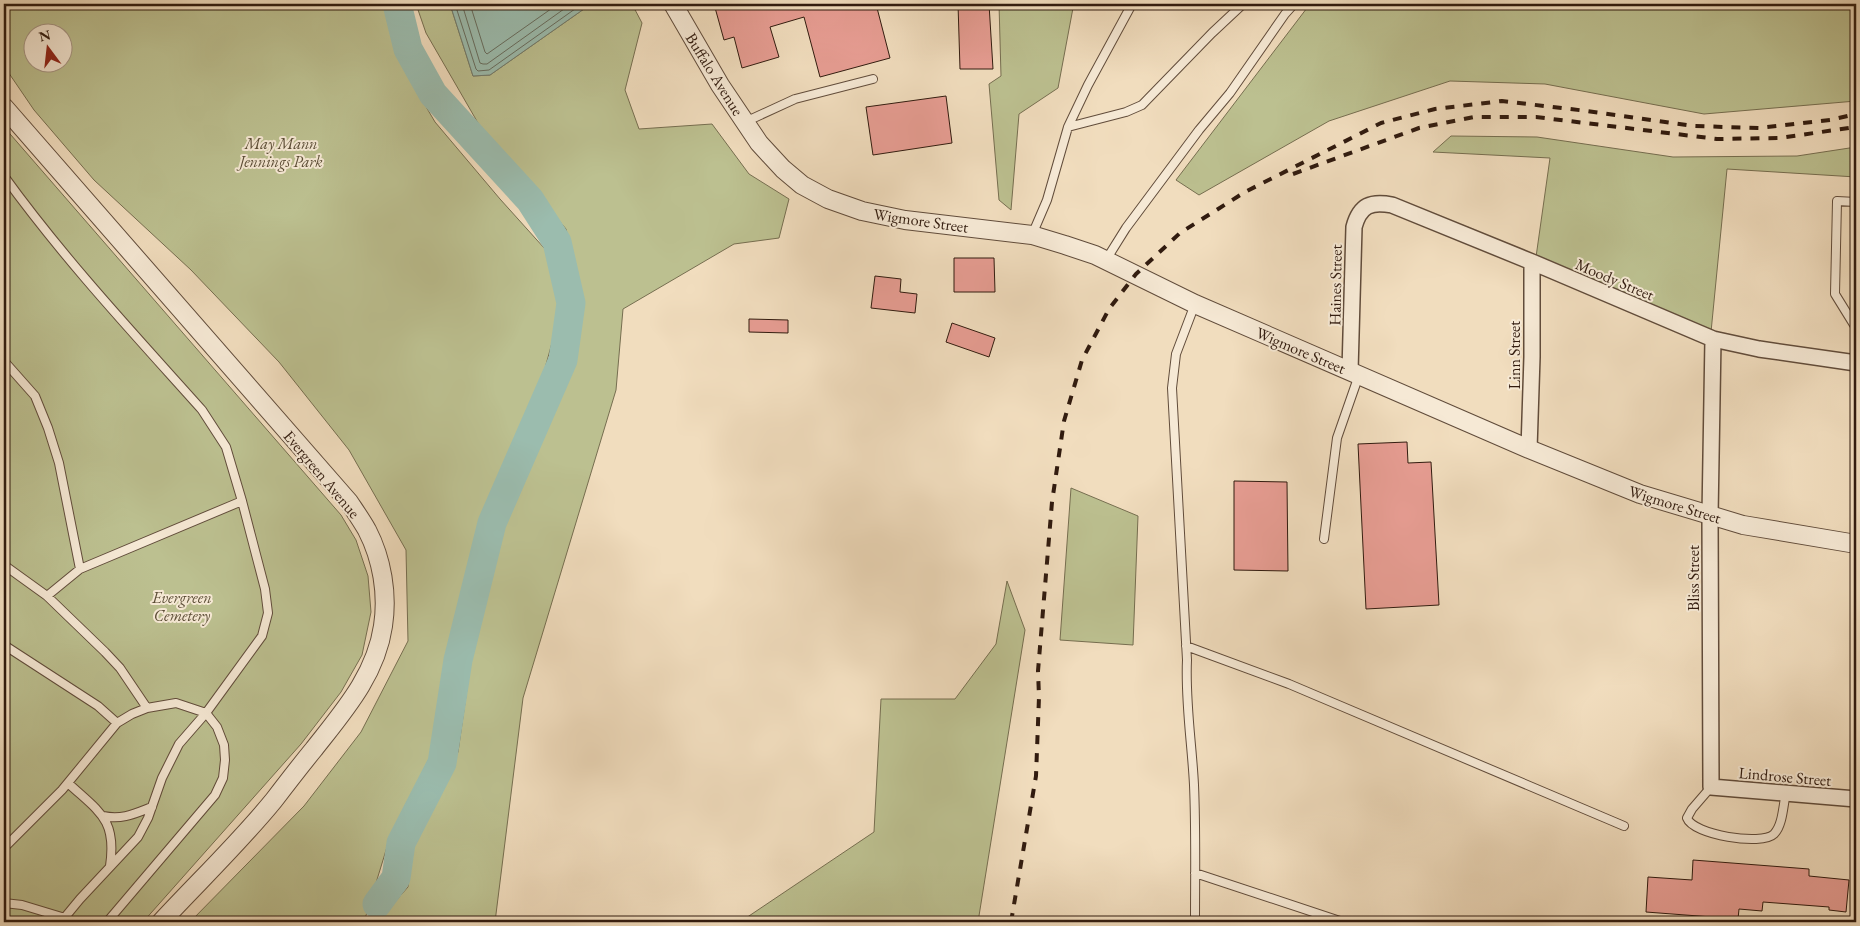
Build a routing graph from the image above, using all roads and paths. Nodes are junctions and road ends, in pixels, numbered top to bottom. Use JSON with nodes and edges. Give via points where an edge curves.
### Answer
{"nodes":[{"id":1,"x":673,"y":4,"type":"edge"},
{"id":2,"x":1132,"y":4,"type":"edge"},
{"id":3,"x":1243,"y":4,"type":"edge"},
{"id":4,"x":1294,"y":4,"type":"edge"},
{"id":5,"x":873,"y":79,"type":"dead end"},
{"id":6,"x":4,"y":107,"type":"edge"},
{"id":7,"x":745,"y":122,"type":"junction"},
{"id":8,"x":1068,"y":128,"type":"junction"},
{"id":9,"x":760,"y":143,"type":"joint"},
{"id":10,"x":4,"y":176,"type":"edge"},
{"id":11,"x":1856,"y":202,"type":"edge"},
{"id":12,"x":1368,"y":206,"type":"joint"},
{"id":13,"x":1032,"y":235,"type":"junction"},
{"id":14,"x":1106,"y":260,"type":"junction"},
{"id":15,"x":1532,"y":262,"type":"junction"},
{"id":16,"x":1195,"y":304,"type":"junction"},
{"id":17,"x":1856,"y":328,"type":"edge"},
{"id":18,"x":1713,"y":339,"type":"junction"},
{"id":19,"x":4,"y":361,"type":"edge"},
{"id":20,"x":1856,"y":363,"type":"edge"},
{"id":21,"x":1355,"y":373,"type":"junction"},
{"id":22,"x":1529,"y":449,"type":"junction"},
{"id":23,"x":242,"y":501,"type":"junction"},
{"id":24,"x":1710,"y":516,"type":"junction"},
{"id":25,"x":1324,"y":539,"type":"dead end"},
{"id":26,"x":1856,"y":544,"type":"edge"},
{"id":27,"x":4,"y":565,"type":"edge"},
{"id":28,"x":80,"y":569,"type":"junction"},
{"id":29,"x":46,"y":596,"type":"junction"},
{"id":30,"x":4,"y":645,"type":"edge"},
{"id":31,"x":1186,"y":646,"type":"junction"},
{"id":32,"x":147,"y":708,"type":"junction"},
{"id":33,"x":206,"y":713,"type":"junction"},
{"id":34,"x":117,"y":723,"type":"junction"},
{"id":35,"x":68,"y":783,"type":"junction"},
{"id":36,"x":1712,"y":788,"type":"junction"},
{"id":37,"x":1786,"y":793,"type":"junction"},
{"id":38,"x":1856,"y":799,"type":"edge"},
{"id":39,"x":152,"y":807,"type":"junction"},
{"id":40,"x":104,"y":816,"type":"junction"},
{"id":41,"x":1624,"y":826,"type":"dead end"},
{"id":42,"x":4,"y":848,"type":"edge"},
{"id":43,"x":110,"y":866,"type":"junction"},
{"id":44,"x":1195,"y":873,"type":"junction"},
{"id":45,"x":4,"y":903,"type":"edge"},
{"id":46,"x":63,"y":920,"type":"edge"},
{"id":47,"x":106,"y":922,"type":"edge"},
{"id":48,"x":161,"y":922,"type":"edge"},
{"id":49,"x":1195,"y":922,"type":"edge"},
{"id":50,"x":1343,"y":922,"type":"edge"}],
"edges":[{"from":1,"to":7,"type":"street","name":"Buffalo Avenue","via":[[720,86]]},
{"from":2,"to":8,"type":"lane"},
{"from":3,"to":8,"type":"lane","via":[[1142,105]]},
{"from":4,"to":14,"type":"lane","via":[[1230,94],[1126,228]]},
{"from":5,"to":7,"type":"lane","via":[[795,99]]},
{"from":6,"to":48,"type":"street","name":"Evergreen Avenue","via":[[349,502],[367,531],[383,581],[383,627],[376,657],[350,704],[273,801]]},
{"from":7,"to":9,"type":"street","name":"Buffalo Avenue"},
{"from":8,"to":13,"type":"lane","via":[[1047,200]]},
{"from":9,"to":13,"type":"street","name":"Wigmore Street","via":[[802,185],[828,199],[862,211],[905,220]]},
{"from":10,"to":23,"type":"lane","via":[[32,216],[216,429],[226,447]]},
{"from":11,"to":17,"type":"lane","via":[[1838,201],[1835,294]]},
{"from":12,"to":15,"type":"street","name":"Moody Street","via":[[1392,205]]},
{"from":12,"to":21,"type":"street","name":"Haines Street","via":[[1356,217],[1354,227]]},
{"from":13,"to":14,"type":"street","name":"Wigmore Street"},
{"from":14,"to":16,"type":"street","name":"Wigmore Street"},
{"from":15,"to":18,"type":"street","name":"Moody Street"},
{"from":15,"to":22,"type":"street","name":"Linn Street"},
{"from":16,"to":21,"type":"street","name":"Wigmore Street"},
{"from":16,"to":31,"type":"lane","via":[[1176,354],[1172,388]]},
{"from":18,"to":20,"type":"street","name":"Moody Street"},
{"from":18,"to":24,"type":"street","name":"Bliss Street"},
{"from":19,"to":28,"type":"lane","via":[[35,396],[48,428],[59,463]]},
{"from":21,"to":22,"type":"street","name":"Wigmore Street"},
{"from":21,"to":25,"type":"lane","via":[[1338,438]]},
{"from":22,"to":24,"type":"street","name":"Wigmore Street","via":[[1640,494]]},
{"from":23,"to":28,"type":"lane"},
{"from":23,"to":33,"type":"lane","via":[[265,589],[268,613],[262,636]]},
{"from":24,"to":26,"type":"street","name":"Wigmore Street","via":[[1743,525]]},
{"from":24,"to":36,"type":"street","name":"Bliss Street"},
{"from":27,"to":29,"type":"lane"},
{"from":28,"to":29,"type":"lane"},
{"from":29,"to":32,"type":"lane","via":[[120,668]]},
{"from":30,"to":34,"type":"lane","via":[[98,706]]},
{"from":31,"to":41,"type":"lane","via":[[1289,684]]},
{"from":31,"to":44,"type":"lane"},
{"from":32,"to":33,"type":"lane","via":[[176,703]]},
{"from":32,"to":34,"type":"lane"},
{"from":33,"to":39,"type":"lane","via":[[179,744]]},
{"from":33,"to":47,"type":"lane","via":[[224,744],[223,778],[215,795]]},
{"from":34,"to":35,"type":"lane"},
{"from":35,"to":40,"type":"lane"},
{"from":35,"to":42,"type":"lane"},
{"from":36,"to":37,"type":"street","name":"Lindrose Street"},
{"from":36,"to":37,"type":"lane","via":[[1692,808],[1688,818],[1691,824],[1709,833],[1726,837],[1769,837],[1777,828]]},
{"from":37,"to":38,"type":"street","name":"Lindrose Street"},
{"from":39,"to":40,"type":"lane","via":[[117,818]]},
{"from":39,"to":43,"type":"lane","via":[[138,837]]},
{"from":40,"to":43,"type":"lane","via":[[113,848]]},
{"from":43,"to":46,"type":"lane"},
{"from":44,"to":49,"type":"lane"},
{"from":44,"to":50,"type":"lane"},
{"from":45,"to":46,"type":"lane","via":[[22,905]]}]}
